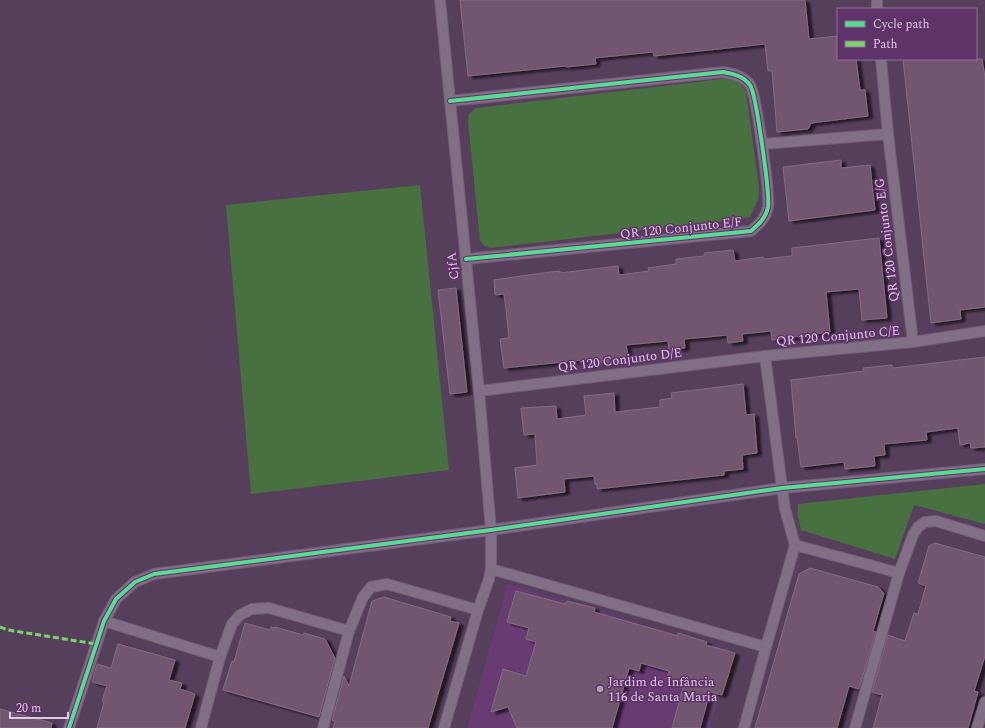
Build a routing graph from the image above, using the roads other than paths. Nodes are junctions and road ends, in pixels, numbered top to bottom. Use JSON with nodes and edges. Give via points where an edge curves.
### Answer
{"nodes":[{"id":1,"x":440,"y":0,"type":"edge"},
{"id":2,"x":882,"y":60,"type":"edge"},
{"id":3,"x":450,"y":101,"type":"junction"},
{"id":4,"x":888,"y":134,"type":"junction"},
{"id":5,"x":762,"y":144,"type":"junction"},
{"id":6,"x":466,"y":259,"type":"junction"},
{"id":7,"x":985,"y":331,"type":"edge"},
{"id":8,"x":913,"y":342,"type":"junction"},
{"id":9,"x":765,"y":356,"type":"junction"},
{"id":10,"x":479,"y":390,"type":"junction"},
{"id":11,"x":985,"y":469,"type":"edge"},
{"id":12,"x":782,"y":488,"type":"junction"},
{"id":13,"x":491,"y":530,"type":"junction"},
{"id":14,"x":985,"y":536,"type":"edge"},
{"id":15,"x":795,"y":545,"type":"junction"},
{"id":16,"x":491,"y":569,"type":"junction"},
{"id":17,"x":900,"y":573,"type":"junction"},
{"id":18,"x":478,"y":610,"type":"junction"},
{"id":19,"x":104,"y":621,"type":"junction"},
{"id":20,"x":349,"y":631,"type":"junction"},
{"id":21,"x":766,"y":647,"type":"junction"},
{"id":22,"x":220,"y":657,"type":"junction"},
{"id":23,"x":985,"y":702,"type":"edge"},
{"id":24,"x":68,"y":728,"type":"edge"},
{"id":25,"x":201,"y":728,"type":"edge"},
{"id":26,"x":323,"y":728,"type":"edge"},
{"id":27,"x":444,"y":728,"type":"edge"},
{"id":28,"x":744,"y":728,"type":"edge"},
{"id":29,"x":855,"y":728,"type":"edge"},
{"id":30,"x":977,"y":728,"type":"edge"}],
"edges":[{"from":1,"to":3,"type":"street","name":"CjfA"},
{"from":2,"to":4,"type":"street","name":"QR 120 Conjunto E/G"},
{"from":3,"to":5,"type":"street","name":"QR 120 Conjunto E/F","via":[[723,72],[738,75],[751,86]]},
{"from":3,"to":6,"type":"street","name":"CjfA"},
{"from":4,"to":5,"type":"street"},
{"from":4,"to":8,"type":"street","name":"QR 120 Conjunto E/G"},
{"from":5,"to":6,"type":"street","name":"QR 120 Conjunto E/F","via":[[768,207],[763,222],[751,231]]},
{"from":6,"to":10,"type":"street","name":"CjfA"},
{"from":7,"to":8,"type":"street","name":"QR 120 Conjunto C/E"},
{"from":8,"to":9,"type":"street","name":"QR 120 Conjunto C/E"},
{"from":9,"to":10,"type":"street","name":"QR 120 Conjunto D/E"},
{"from":9,"to":12,"type":"street"},
{"from":10,"to":13,"type":"street","name":"CjfA"},
{"from":11,"to":12,"type":"street"},
{"from":12,"to":13,"type":"street"},
{"from":12,"to":15,"type":"street"},
{"from":13,"to":16,"type":"street","name":"CjfA"},
{"from":13,"to":19,"type":"street","via":[[154,574],[136,582],[116,599]]},
{"from":14,"to":17,"type":"street","via":[[936,521],[925,522],[913,535]]},
{"from":15,"to":17,"type":"street"},
{"from":15,"to":21,"type":"street"},
{"from":16,"to":18,"type":"street","name":"CjfA"},
{"from":16,"to":21,"type":"street"},
{"from":17,"to":29,"type":"street"},
{"from":18,"to":20,"type":"street","via":[[387,584],[372,587],[363,597]]},
{"from":18,"to":27,"type":"street","name":"CjfA"},
{"from":19,"to":22,"type":"street"},
{"from":19,"to":24,"type":"street"},
{"from":20,"to":22,"type":"street","via":[[269,608],[252,609],[240,615],[232,624]]},
{"from":20,"to":26,"type":"street"},
{"from":21,"to":28,"type":"street"},
{"from":22,"to":25,"type":"street"},
{"from":23,"to":30,"type":"street"}]}
